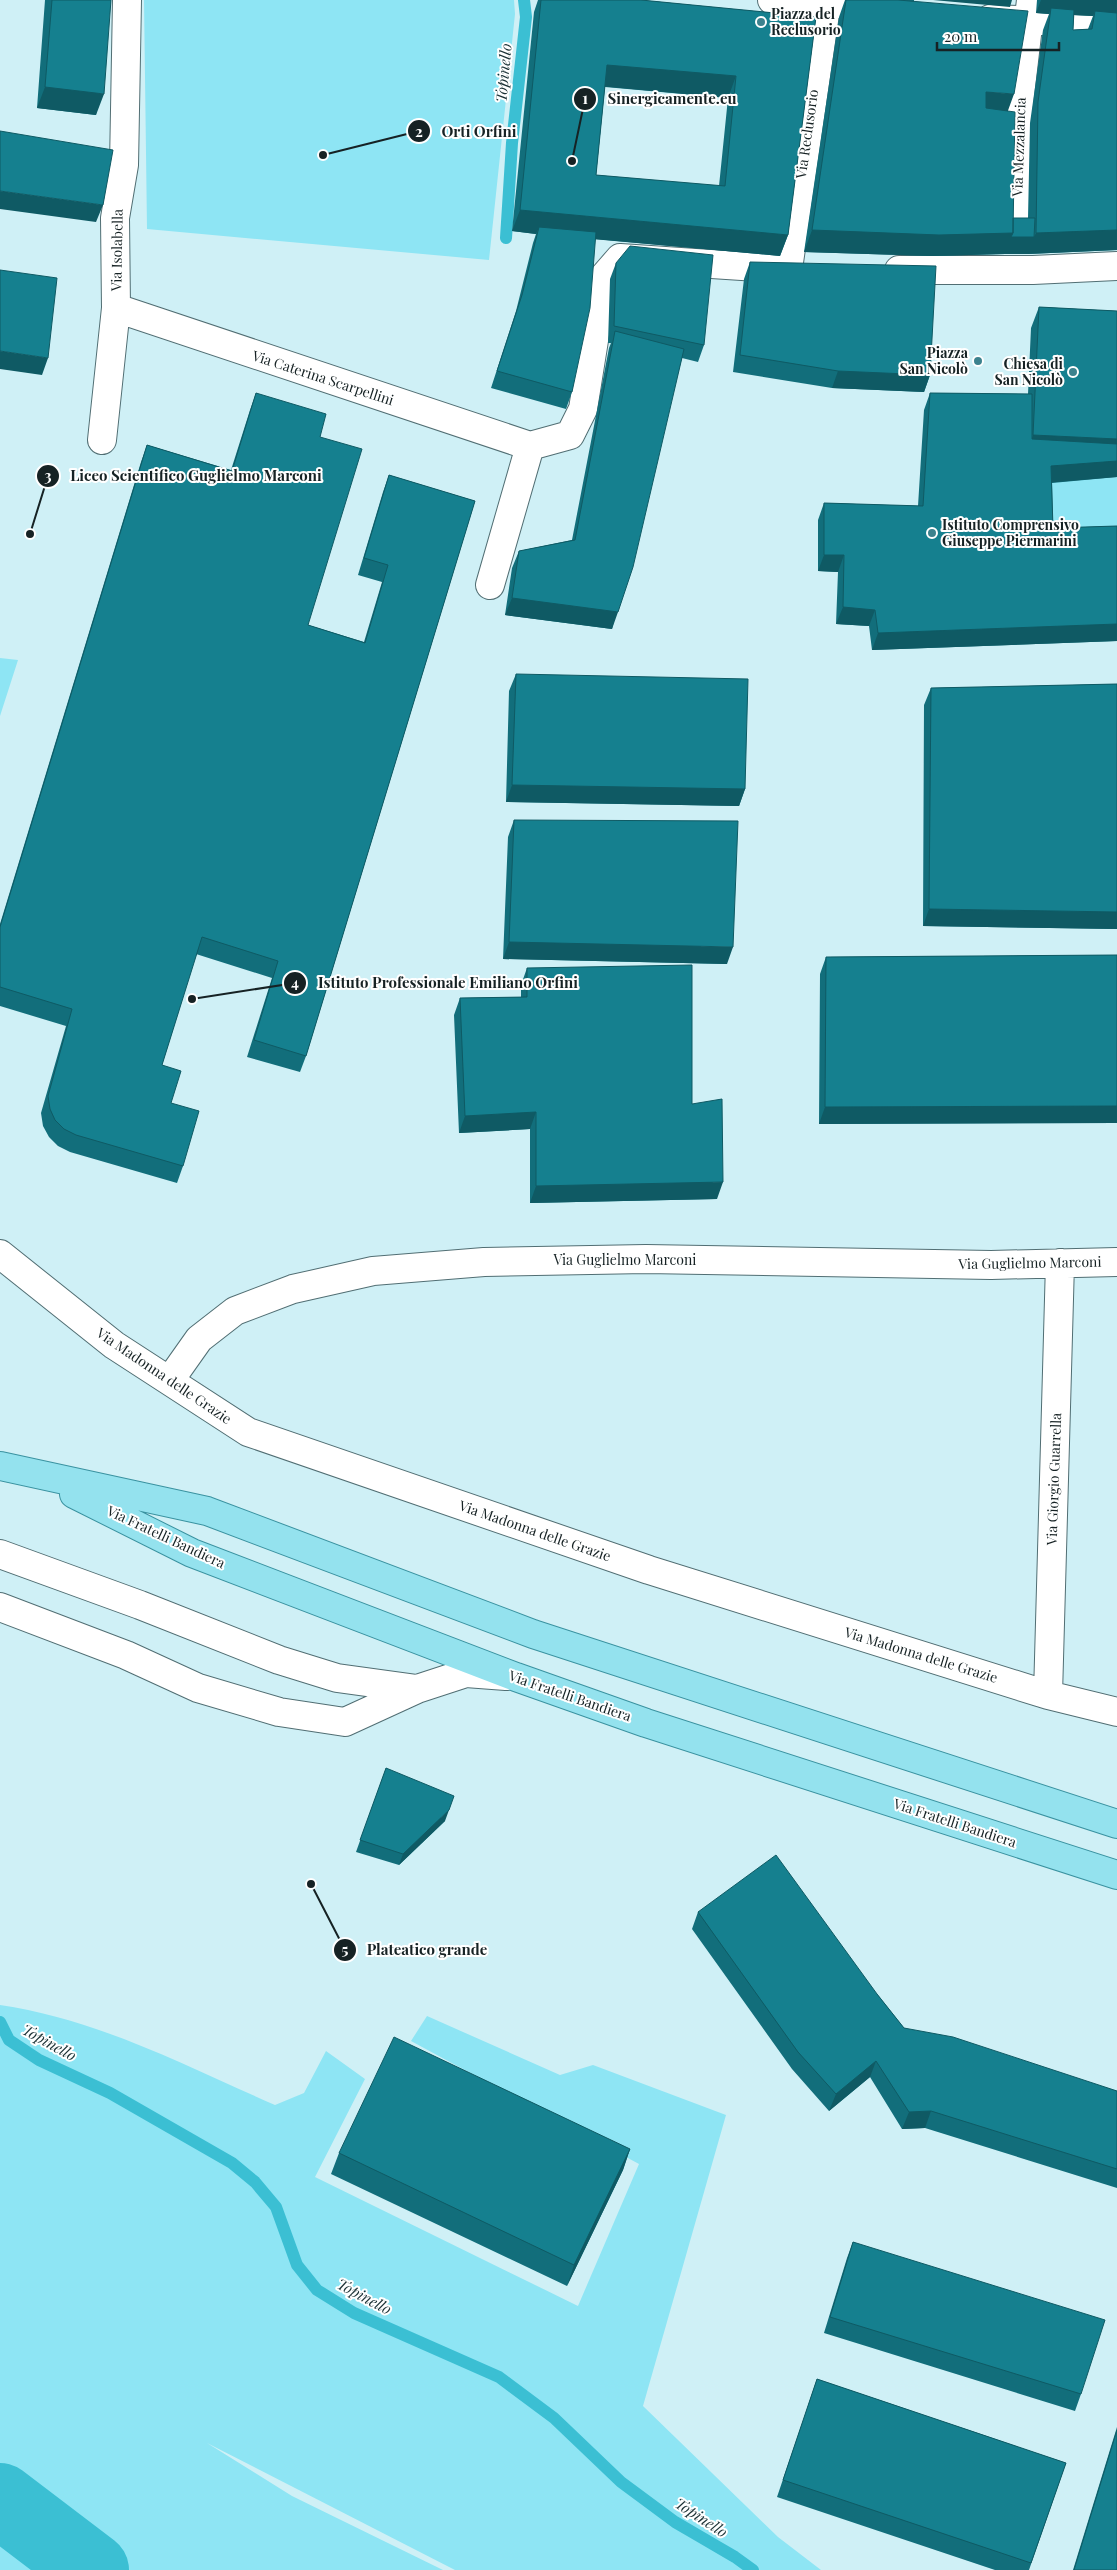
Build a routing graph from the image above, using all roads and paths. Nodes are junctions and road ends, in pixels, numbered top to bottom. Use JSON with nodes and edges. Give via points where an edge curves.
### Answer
{"nodes":[{"id":1,"x":127,"y":0,"type":"edge"},
{"id":2,"x":772,"y":0,"type":"edge"},
{"id":3,"x":826,"y":1,"type":"edge"},
{"id":4,"x":901,"y":11,"type":"edge"},
{"id":5,"x":1030,"y":11,"type":"edge"},
{"id":6,"x":969,"y":17,"type":"edge"},
{"id":7,"x":1117,"y":24,"type":"edge"},
{"id":8,"x":1017,"y":253,"type":"junction"},
{"id":9,"x":1117,"y":266,"type":"edge"},
{"id":10,"x":788,"y":269,"type":"junction"},
{"id":11,"x":817,"y":269,"type":"edge"},
{"id":12,"x":875,"y":270,"type":"edge"},
{"id":13,"x":116,"y":308,"type":"junction"},
{"id":14,"x":102,"y":440,"type":"dead end"},
{"id":15,"x":530,"y":446,"type":"junction"},
{"id":16,"x":490,"y":585,"type":"dead end"},
{"id":17,"x":0,"y":1254,"type":"edge"},
{"id":18,"x":1117,"y":1262,"type":"edge"},
{"id":19,"x":1060,"y":1263,"type":"junction"},
{"id":20,"x":170,"y":1380,"type":"junction"},
{"id":21,"x":0,"y":1466,"type":"edge"},
{"id":22,"x":39,"y":1476,"type":"junction"},
{"id":23,"x":0,"y":1554,"type":"edge"},
{"id":24,"x":0,"y":1608,"type":"edge"},
{"id":25,"x":516,"y":1677,"type":"junction"},
{"id":26,"x":417,"y":1689,"type":"junction"},
{"id":27,"x":1048,"y":1695,"type":"junction"},
{"id":28,"x":1117,"y":1712,"type":"edge"},
{"id":29,"x":1117,"y":1824,"type":"edge"},
{"id":30,"x":1117,"y":1875,"type":"edge"}],
"edges":[{"from":1,"to":13,"type":"street","name":"Via Isolabella","via":[[124,165],[115,218]]},
{"from":2,"to":3,"type":"street"},
{"from":3,"to":4,"type":"street"},
{"from":3,"to":10,"type":"street","name":"Via Reclusorio"},
{"from":5,"to":6,"type":"street"},
{"from":5,"to":7,"type":"street"},
{"from":5,"to":8,"type":"street","name":"Via Mezzalancia","via":[[1017,122]]},
{"from":8,"to":9,"type":"street"},
{"from":8,"to":12,"type":"street"},
{"from":10,"to":11,"type":"street"},
{"from":10,"to":15,"type":"street","via":[[620,258],[600,281],[583,409],[570,435]]},
{"from":13,"to":14,"type":"street","name":"Via Isolabella"},
{"from":13,"to":15,"type":"street","name":"Via Caterina Scarpellini"},
{"from":15,"to":16,"type":"street"},
{"from":17,"to":20,"type":"street","name":"Via Madonna delle Grazie","via":[[114,1345]]},
{"from":18,"to":19,"type":"street","name":"Via Guglielmo Marconi"},
{"from":19,"to":20,"type":"street","name":"Via Guglielmo Marconi","via":[[991,1265],[646,1259],[484,1262],[373,1271],[293,1289],[235,1311],[199,1339]]},
{"from":19,"to":27,"type":"street","name":"Via Giorgio Guarrella"},
{"from":20,"to":27,"type":"street","name":"Via Madonna delle Grazie","via":[[248,1432],[649,1570]]},
{"from":21,"to":22,"type":"main road","name":"Via Fratelli Bandiera"},
{"from":22,"to":25,"type":"main road","name":"Via Fratelli Bandiera","via":[[192,1553]]},
{"from":22,"to":29,"type":"main road","name":"Via Fratelli Bandiera","via":[[207,1511],[534,1634]]},
{"from":23,"to":26,"type":"street","via":[[279,1660],[337,1678]]},
{"from":24,"to":26,"type":"street","via":[[126,1655],[198,1688],[279,1712],[345,1722]]},
{"from":25,"to":26,"type":"street","via":[[466,1673]]},
{"from":25,"to":30,"type":"main road","name":"Via Fratelli Bandiera","via":[[656,1726]]},
{"from":27,"to":28,"type":"street","name":"Via Madonna delle Grazie"}]}
